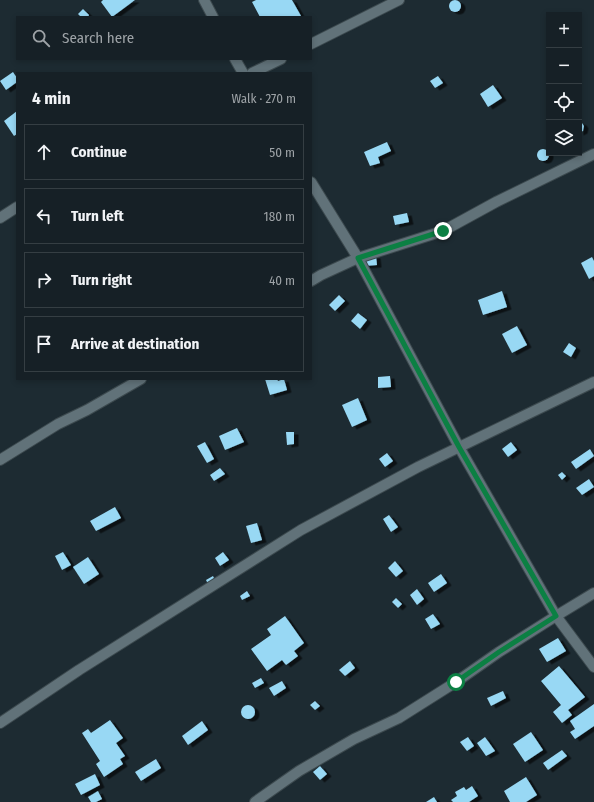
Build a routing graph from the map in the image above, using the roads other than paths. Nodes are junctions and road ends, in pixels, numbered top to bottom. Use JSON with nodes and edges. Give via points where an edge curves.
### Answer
{"nodes":[{"id":1,"x":204,"y":0,"type":"edge"},
{"id":2,"x":399,"y":0,"type":"edge"},
{"id":3,"x":212,"y":16,"type":"edge"},
{"id":4,"x":312,"y":44,"type":"edge"},
{"id":5,"x":236,"y":60,"type":"edge"},
{"id":6,"x":279,"y":60,"type":"edge"},
{"id":7,"x":242,"y":72,"type":"edge"},
{"id":8,"x":254,"y":72,"type":"edge"},
{"id":9,"x":594,"y":154,"type":"edge"},
{"id":10,"x":312,"y":184,"type":"edge"},
{"id":11,"x":16,"y":208,"type":"edge"},
{"id":12,"x":0,"y":218,"type":"edge"},
{"id":13,"x":358,"y":258,"type":"junction"},
{"id":14,"x":312,"y":280,"type":"edge"},
{"id":15,"x":139,"y":380,"type":"edge"},
{"id":16,"x":594,"y":382,"type":"edge"},
{"id":17,"x":459,"y":447,"type":"junction"},
{"id":18,"x":0,"y":460,"type":"edge"},
{"id":19,"x":594,"y":593,"type":"edge"},
{"id":20,"x":556,"y":616,"type":"junction"},
{"id":21,"x":594,"y":667,"type":"edge"},
{"id":22,"x":0,"y":723,"type":"edge"},
{"id":23,"x":255,"y":802,"type":"edge"}],
"edges":[{"from":1,"to":3,"type":"street"},
{"from":2,"to":4,"type":"street"},
{"from":5,"to":7,"type":"street"},
{"from":6,"to":8,"type":"street"},
{"from":9,"to":13,"type":"street","via":[[443,231]]},
{"from":10,"to":13,"type":"street"},
{"from":11,"to":12,"type":"street"},
{"from":13,"to":14,"type":"street"},
{"from":13,"to":17,"type":"street"},
{"from":15,"to":18,"type":"street","via":[[58,424]]},
{"from":16,"to":17,"type":"street"},
{"from":17,"to":20,"type":"street"},
{"from":17,"to":22,"type":"street","via":[[302,530],[79,670]]},
{"from":19,"to":20,"type":"street"},
{"from":20,"to":21,"type":"street"},
{"from":20,"to":23,"type":"street","via":[[399,718],[354,739],[306,767]]}]}
